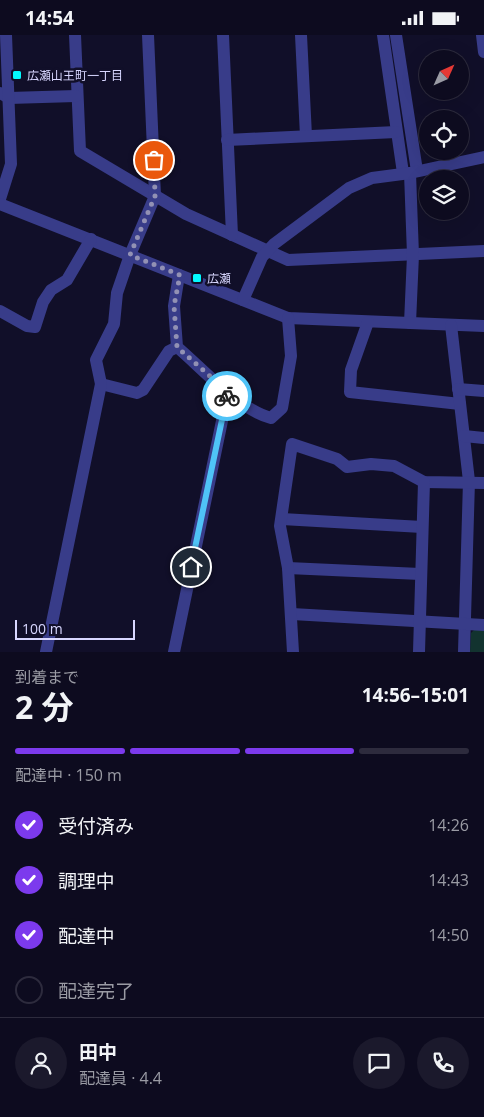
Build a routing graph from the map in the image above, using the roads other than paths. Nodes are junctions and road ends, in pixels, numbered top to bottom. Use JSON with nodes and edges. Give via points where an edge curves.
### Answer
{"nodes":[{"id":1,"x":6,"y":35,"type":"edge"},
{"id":2,"x":75,"y":35,"type":"edge"},
{"id":3,"x":148,"y":35,"type":"edge"},
{"id":4,"x":223,"y":35,"type":"edge"},
{"id":5,"x":302,"y":35,"type":"edge"},
{"id":6,"x":383,"y":35,"type":"edge"},
{"id":7,"x":396,"y":35,"type":"edge"},
{"id":8,"x":482,"y":35,"type":"edge"},
{"id":9,"x":484,"y":52,"type":"edge"},
{"id":10,"x":4,"y":96,"type":"edge"},
{"id":11,"x":76,"y":96,"type":"junction"},
{"id":12,"x":396,"y":132,"type":"junction"},
{"id":13,"x":306,"y":136,"type":"junction"},
{"id":14,"x":228,"y":140,"type":"junction"},
{"id":15,"x":484,"y":157,"type":"edge"},
{"id":16,"x":410,"y":172,"type":"junction"},
{"id":17,"x":155,"y":196,"type":"junction"},
{"id":18,"x":0,"y":199,"type":"edge"},
{"id":19,"x":0,"y":204,"type":"edge"},
{"id":20,"x":232,"y":235,"type":"junction"},
{"id":21,"x":91,"y":239,"type":"junction"},
{"id":22,"x":267,"y":251,"type":"junction"},
{"id":23,"x":484,"y":251,"type":"edge"},
{"id":24,"x":130,"y":255,"type":"junction"},
{"id":25,"x":413,"y":255,"type":"junction"},
{"id":26,"x":180,"y":275,"type":"junction"},
{"id":27,"x":243,"y":300,"type":"junction"},
{"id":28,"x":0,"y":311,"type":"edge"},
{"id":29,"x":288,"y":318,"type":"junction"},
{"id":30,"x":368,"y":322,"type":"junction"},
{"id":31,"x":410,"y":323,"type":"junction"},
{"id":32,"x":451,"y":325,"type":"junction"},
{"id":33,"x":484,"y":326,"type":"edge"},
{"id":34,"x":177,"y":347,"type":"junction"},
{"id":35,"x":101,"y":384,"type":"junction"},
{"id":36,"x":458,"y":389,"type":"junction"},
{"id":37,"x":484,"y":391,"type":"edge"},
{"id":38,"x":228,"y":392,"type":"junction"},
{"id":39,"x":460,"y":404,"type":"junction"},
{"id":40,"x":464,"y":437,"type":"junction"},
{"id":41,"x":484,"y":438,"type":"edge"},
{"id":42,"x":469,"y":481,"type":"junction"},
{"id":43,"x":424,"y":482,"type":"junction"},
{"id":44,"x":484,"y":483,"type":"edge"},
{"id":45,"x":282,"y":519,"type":"junction"},
{"id":46,"x":422,"y":527,"type":"junction"},
{"id":47,"x":288,"y":568,"type":"junction"},
{"id":48,"x":420,"y":573,"type":"junction"},
{"id":49,"x":292,"y":614,"type":"junction"},
{"id":50,"x":419,"y":621,"type":"junction"},
{"id":51,"x":464,"y":624,"type":"junction"},
{"id":52,"x":484,"y":625,"type":"edge"},
{"id":53,"x":46,"y":652,"type":"edge"},
{"id":54,"x":174,"y":652,"type":"edge"},
{"id":55,"x":293,"y":652,"type":"edge"},
{"id":56,"x":419,"y":652,"type":"edge"},
{"id":57,"x":464,"y":652,"type":"edge"}],
"edges":[{"from":1,"to":10,"type":"street"},
{"from":2,"to":11,"type":"street"},
{"from":3,"to":17,"type":"street"},
{"from":4,"to":14,"type":"street"},
{"from":5,"to":13,"type":"street"},
{"from":6,"to":12,"type":"street"},
{"from":7,"to":16,"type":"street"},
{"from":8,"to":9,"type":"street"},
{"from":10,"to":11,"type":"street"},
{"from":10,"to":18,"type":"street","via":[[11,164]]},
{"from":11,"to":17,"type":"street","via":[[80,151]]},
{"from":12,"to":13,"type":"street"},
{"from":12,"to":16,"type":"street"},
{"from":13,"to":14,"type":"street"},
{"from":14,"to":20,"type":"street"},
{"from":15,"to":16,"type":"street"},
{"from":16,"to":22,"type":"street","via":[[372,178],[349,187]]},
{"from":16,"to":25,"type":"street"},
{"from":17,"to":20,"type":"street"},
{"from":17,"to":24,"type":"street"},
{"from":19,"to":21,"type":"street"},
{"from":20,"to":22,"type":"street"},
{"from":21,"to":24,"type":"street"},
{"from":21,"to":28,"type":"street","via":[[67,280],[51,291],[43,302],[35,327]]},
{"from":22,"to":25,"type":"street","via":[[288,260]]},
{"from":22,"to":27,"type":"street"},
{"from":23,"to":25,"type":"street"},
{"from":24,"to":26,"type":"street"},
{"from":24,"to":35,"type":"street","via":[[117,293],[114,324],[96,360]]},
{"from":25,"to":31,"type":"street"},
{"from":26,"to":27,"type":"street"},
{"from":26,"to":34,"type":"street","via":[[174,306]]},
{"from":27,"to":29,"type":"street"},
{"from":29,"to":30,"type":"street"},
{"from":29,"to":38,"type":"street","via":[[291,356],[282,408],[271,418],[261,415]]},
{"from":30,"to":31,"type":"street"},
{"from":30,"to":39,"type":"street","via":[[351,370],[350,392]]},
{"from":31,"to":32,"type":"street"},
{"from":32,"to":33,"type":"street"},
{"from":32,"to":36,"type":"street"},
{"from":34,"to":35,"type":"street","via":[[168,351],[143,390],[137,393]]},
{"from":34,"to":38,"type":"street"},
{"from":35,"to":53,"type":"street"},
{"from":36,"to":37,"type":"street"},
{"from":36,"to":39,"type":"street"},
{"from":38,"to":54,"type":"street"},
{"from":39,"to":40,"type":"street"},
{"from":40,"to":41,"type":"street"},
{"from":40,"to":42,"type":"street"},
{"from":42,"to":43,"type":"street"},
{"from":42,"to":44,"type":"street"},
{"from":42,"to":51,"type":"street"},
{"from":43,"to":45,"type":"street","via":[[394,465],[347,467],[337,459],[292,444]]},
{"from":43,"to":46,"type":"street"},
{"from":45,"to":46,"type":"street"},
{"from":45,"to":47,"type":"street","via":[[280,526]]},
{"from":46,"to":48,"type":"street"},
{"from":47,"to":48,"type":"street"},
{"from":47,"to":49,"type":"street"},
{"from":48,"to":50,"type":"street"},
{"from":49,"to":50,"type":"street"},
{"from":49,"to":55,"type":"street"},
{"from":50,"to":51,"type":"street"},
{"from":50,"to":56,"type":"street"},
{"from":51,"to":52,"type":"street"},
{"from":51,"to":57,"type":"street"}]}
